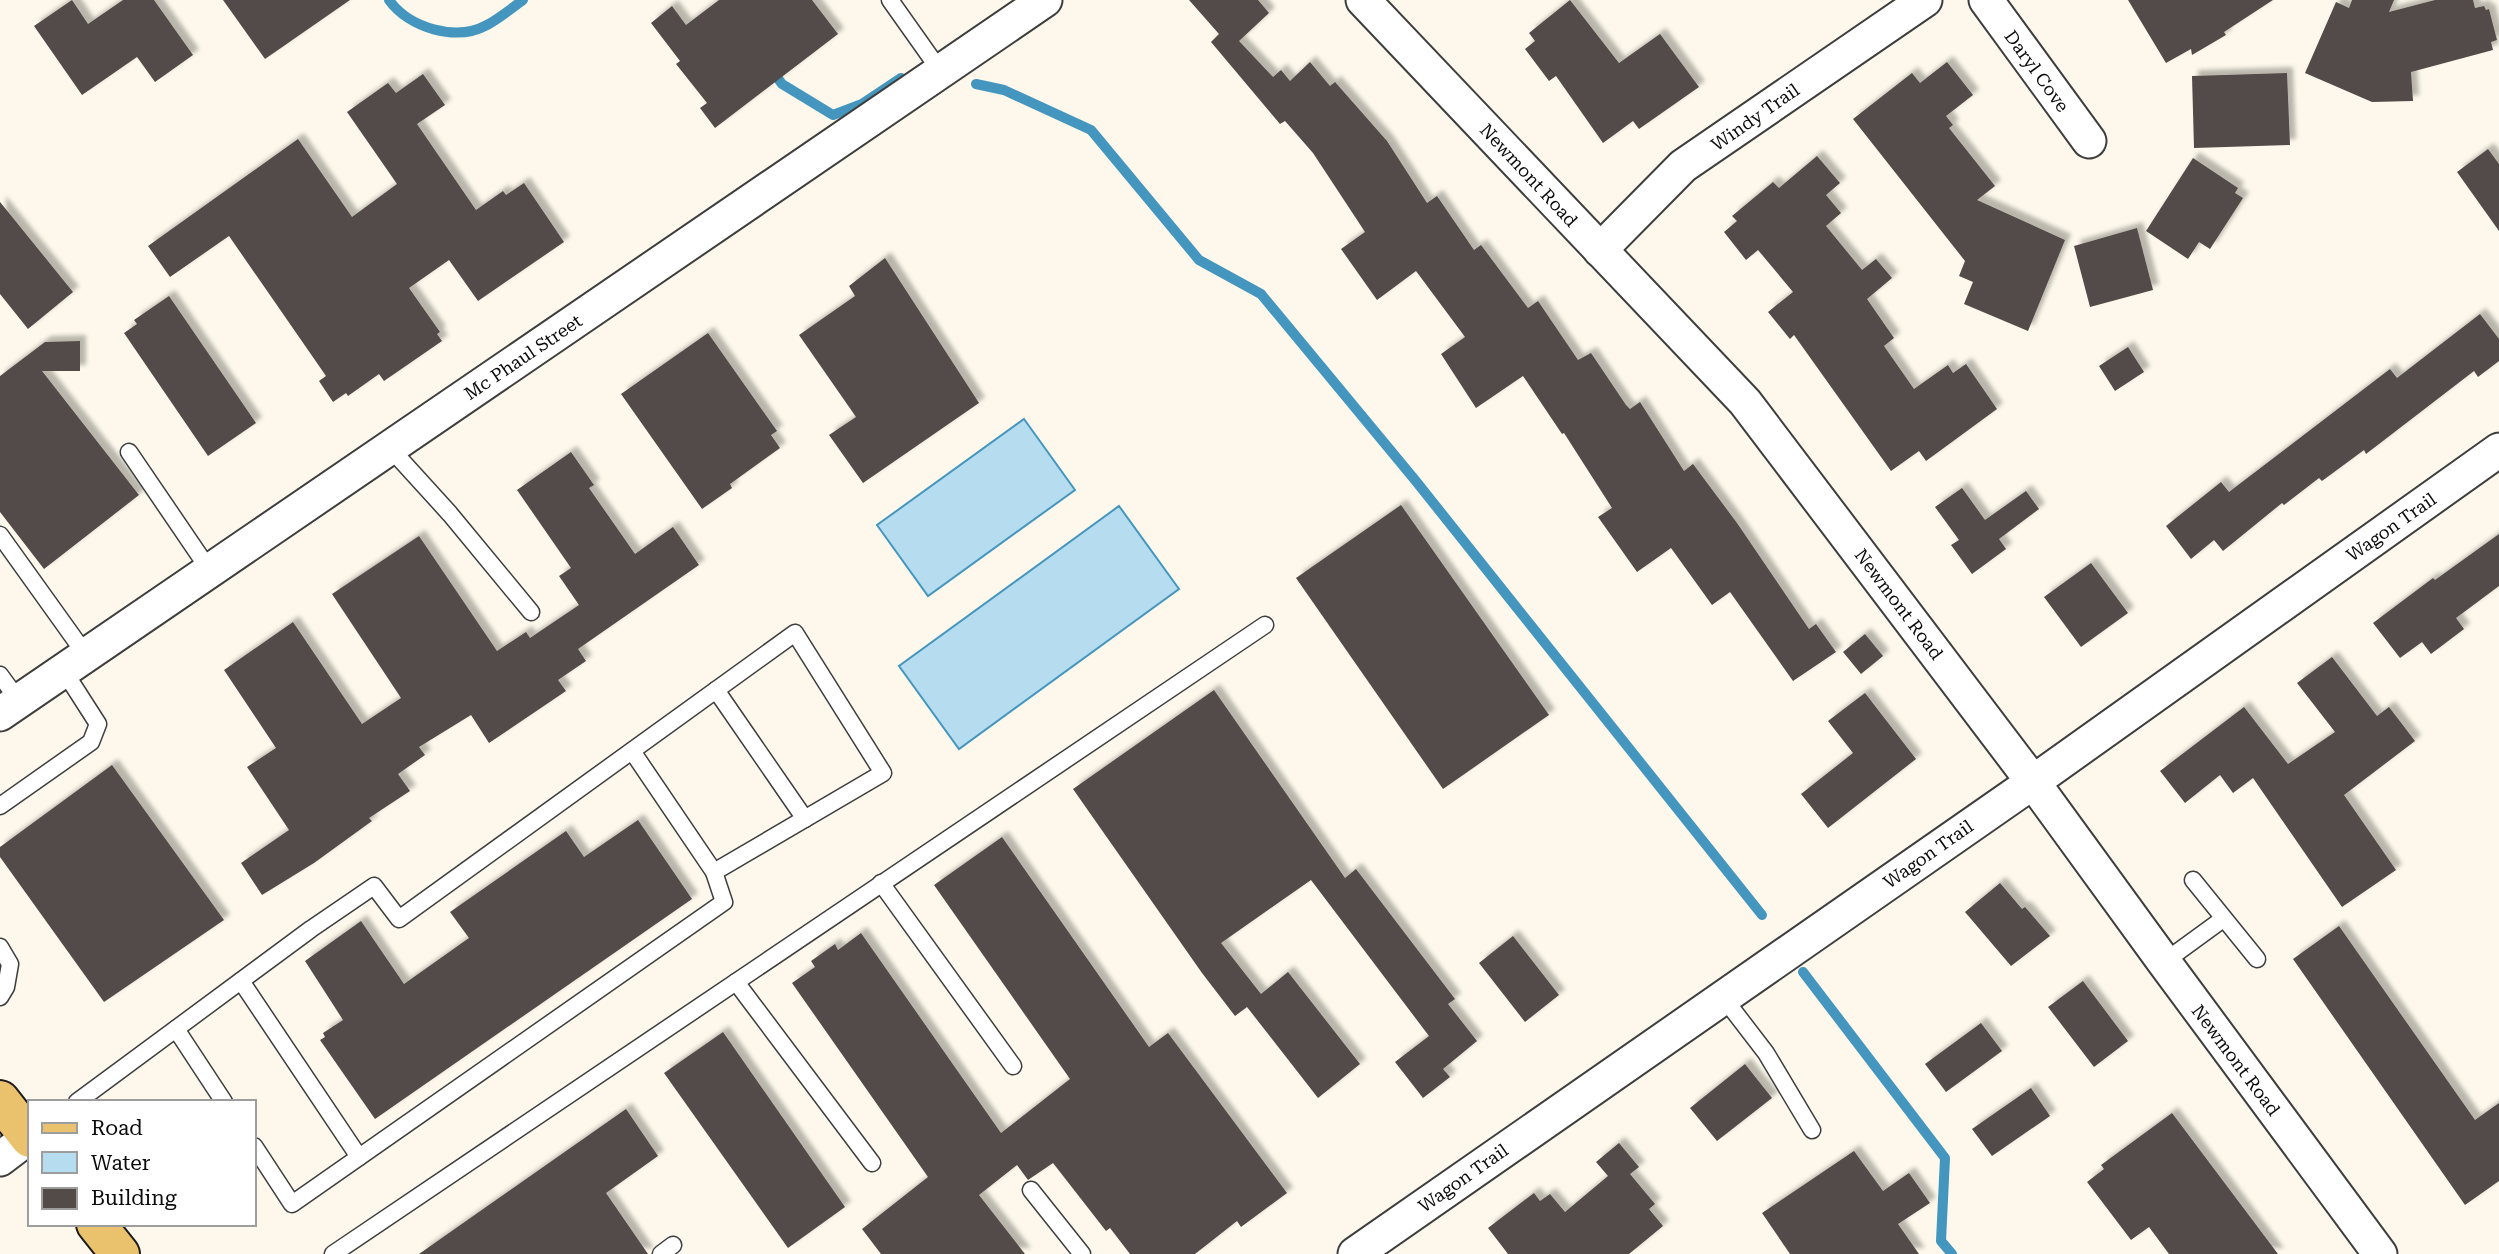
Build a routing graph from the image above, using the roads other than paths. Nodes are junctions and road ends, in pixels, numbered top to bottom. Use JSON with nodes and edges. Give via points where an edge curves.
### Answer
{"nodes":[{"id":1,"x":890,"y":0,"type":"edge"},
{"id":2,"x":1045,"y":0,"type":"edge"},
{"id":3,"x":1363,"y":0,"type":"edge"},
{"id":4,"x":1925,"y":0,"type":"edge"},
{"id":5,"x":1986,"y":0,"type":"edge"},
{"id":6,"x":941,"y":72,"type":"junction"},
{"id":7,"x":2089,"y":141,"type":"dead end"},
{"id":8,"x":1600,"y":250,"type":"junction"},
{"id":9,"x":390,"y":448,"type":"junction"},
{"id":10,"x":2499,"y":450,"type":"edge"},
{"id":11,"x":129,"y":452,"type":"dead end"},
{"id":12,"x":0,"y":535,"type":"edge"},
{"id":13,"x":210,"y":570,"type":"junction"},
{"id":14,"x":531,"y":612,"type":"dead end"},
{"id":15,"x":1265,"y":625,"type":"dead end"},
{"id":16,"x":75,"y":663,"type":"junction"},
{"id":17,"x":716,"y":690,"type":"junction"},
{"id":18,"x":6,"y":697,"type":"edge"},
{"id":19,"x":632,"y":751,"type":"junction"},
{"id":20,"x":2033,"y":782,"type":"junction"},
{"id":21,"x":0,"y":806,"type":"edge"},
{"id":22,"x":805,"y":819,"type":"junction"},
{"id":23,"x":714,"y":873,"type":"junction"},
{"id":24,"x":2193,"y":880,"type":"dead end"},
{"id":25,"x":881,"y":883,"type":"junction"},
{"id":26,"x":2224,"y":919,"type":"junction"},
{"id":27,"x":0,"y":947,"type":"edge"},
{"id":28,"x":2257,"y":959,"type":"dead end"},
{"id":29,"x":2164,"y":962,"type":"junction"},
{"id":30,"x":241,"y":981,"type":"junction"},
{"id":31,"x":737,"y":982,"type":"junction"},
{"id":32,"x":0,"y":997,"type":"edge"},
{"id":33,"x":1723,"y":997,"type":"junction"},
{"id":34,"x":176,"y":1029,"type":"junction"},
{"id":35,"x":1013,"y":1066,"type":"dead end"},
{"id":36,"x":0,"y":1100,"type":"edge"},
{"id":37,"x":80,"y":1100,"type":"edge"},
{"id":38,"x":224,"y":1100,"type":"edge"},
{"id":39,"x":1812,"y":1130,"type":"dead end"},
{"id":40,"x":22,"y":1143,"type":"edge"},
{"id":41,"x":256,"y":1149,"type":"edge"},
{"id":42,"x":359,"y":1157,"type":"junction"},
{"id":43,"x":872,"y":1163,"type":"dead end"},
{"id":44,"x":1031,"y":1190,"type":"dead end"},
{"id":45,"x":98,"y":1226,"type":"edge"},
{"id":46,"x":120,"y":1254,"type":"edge"},
{"id":47,"x":333,"y":1254,"type":"edge"},
{"id":48,"x":1082,"y":1254,"type":"edge"},
{"id":49,"x":1355,"y":1254,"type":"edge"},
{"id":50,"x":2380,"y":1254,"type":"edge"}],
"edges":[{"from":1,"to":6,"type":"lane"},
{"from":2,"to":6,"type":"street","name":"Mc Phaul Street"},
{"from":3,"to":8,"type":"street","name":"Newmont Road"},
{"from":4,"to":8,"type":"street","name":"Windy Trail","via":[[1683,166]]},
{"from":5,"to":7,"type":"street","name":"Daryl Cove"},
{"from":6,"to":9,"type":"street","name":"Mc Phaul Street"},
{"from":8,"to":20,"type":"street","name":"Newmont Road","via":[[1745,402]]},
{"from":9,"to":13,"type":"street","name":"Mc Phaul Street"},
{"from":9,"to":14,"type":"lane"},
{"from":10,"to":20,"type":"street","name":"Wagon Trail"},
{"from":11,"to":13,"type":"lane"},
{"from":12,"to":16,"type":"lane"},
{"from":13,"to":16,"type":"street","name":"Mc Phaul Street"},
{"from":15,"to":25,"type":"lane"},
{"from":16,"to":18,"type":"street","name":"Mc Phaul Street"},
{"from":16,"to":21,"type":"lane","via":[[98,724],[91,742]]},
{"from":17,"to":19,"type":"lane"},
{"from":17,"to":22,"type":"lane"},
{"from":17,"to":22,"type":"lane","via":[[795,633],[883,773]]},
{"from":19,"to":23,"type":"lane"},
{"from":19,"to":30,"type":"lane","via":[[399,919],[374,886]]},
{"from":20,"to":29,"type":"street","name":"Newmont Road"},
{"from":20,"to":33,"type":"street","name":"Wagon Trail"},
{"from":22,"to":23,"type":"lane"},
{"from":23,"to":42,"type":"lane","via":[[724,902]]},
{"from":24,"to":26,"type":"lane"},
{"from":25,"to":31,"type":"lane"},
{"from":25,"to":35,"type":"lane"},
{"from":26,"to":28,"type":"lane"},
{"from":26,"to":29,"type":"lane"},
{"from":27,"to":32,"type":"lane","via":[[10,964]]},
{"from":29,"to":50,"type":"street","name":"Newmont Road"},
{"from":30,"to":34,"type":"lane"},
{"from":30,"to":42,"type":"lane"},
{"from":31,"to":43,"type":"lane"},
{"from":31,"to":47,"type":"lane"},
{"from":33,"to":39,"type":"lane","via":[[1766,1053]]},
{"from":33,"to":49,"type":"street","name":"Wagon Trail"},
{"from":34,"to":37,"type":"lane"},
{"from":34,"to":38,"type":"lane"},
{"from":36,"to":40,"type":"main road"},
{"from":41,"to":42,"type":"lane","via":[[292,1204]]},
{"from":44,"to":48,"type":"lane"},
{"from":45,"to":46,"type":"main road"}]}
